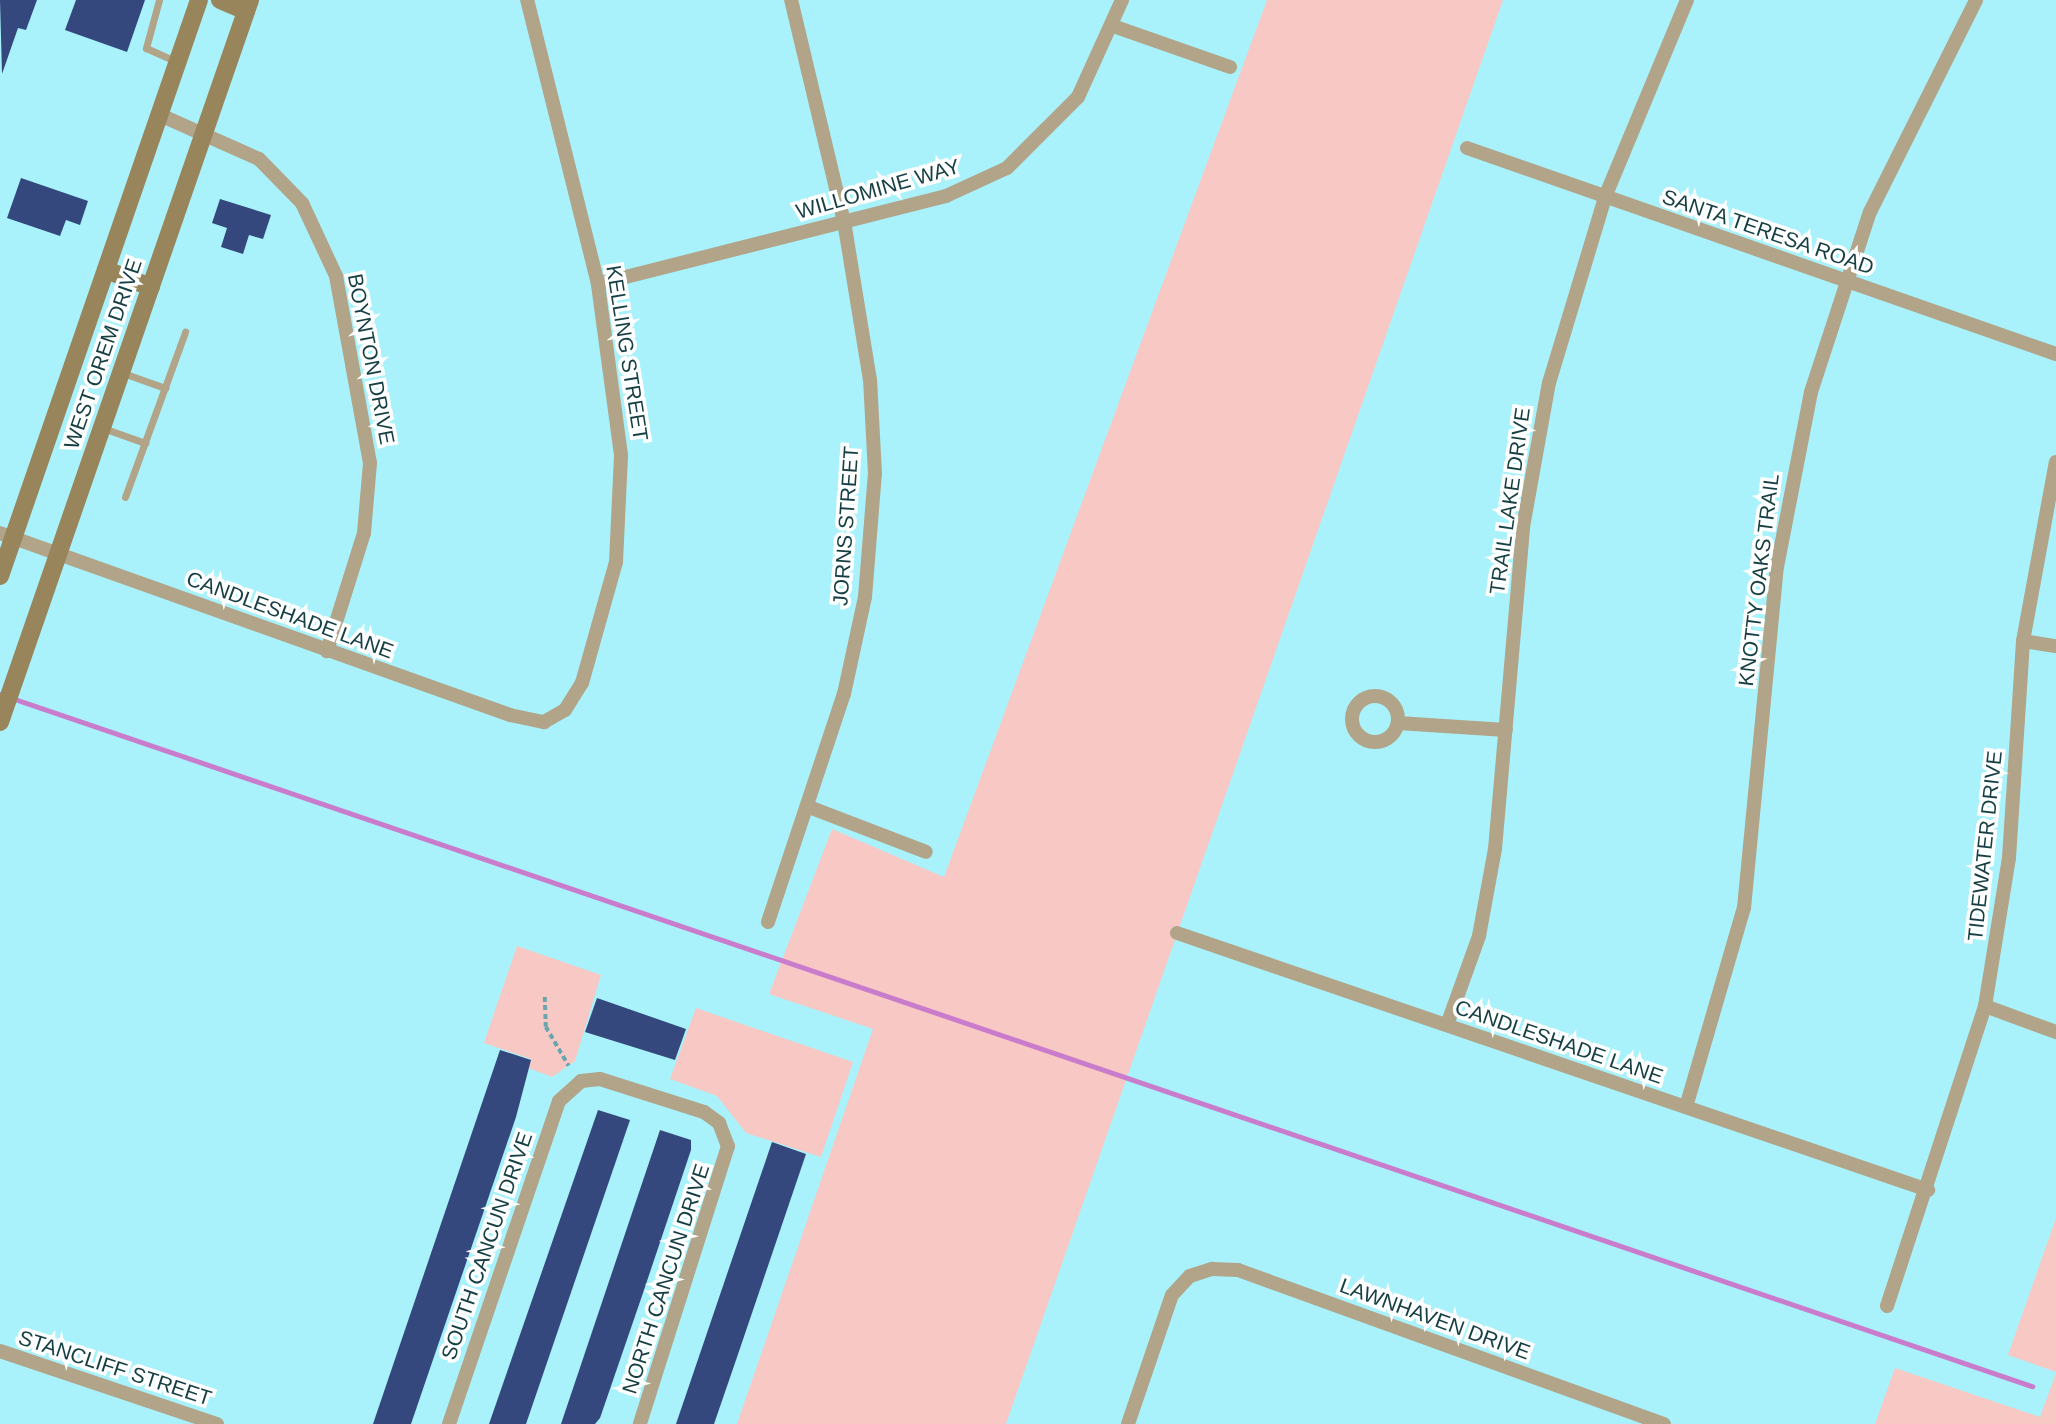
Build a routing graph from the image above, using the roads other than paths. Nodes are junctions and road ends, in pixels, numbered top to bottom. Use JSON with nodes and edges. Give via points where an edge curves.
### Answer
{"nodes":[{"id":1,"x":159,"y":0,"type":"edge"},
{"id":2,"x":199,"y":0,"type":"edge"},
{"id":3,"x":220,"y":0,"type":"edge"},
{"id":4,"x":527,"y":0,"type":"edge"},
{"id":5,"x":791,"y":0,"type":"edge"},
{"id":6,"x":1122,"y":0,"type":"edge"},
{"id":7,"x":1687,"y":0,"type":"edge"},
{"id":8,"x":1976,"y":0,"type":"edge"},
{"id":9,"x":248,"y":5,"type":"edge"},
{"id":10,"x":1113,"y":26,"type":"junction"},
{"id":11,"x":178,"y":62,"type":"junction"},
{"id":12,"x":1230,"y":67,"type":"dead end"},
{"id":13,"x":160,"y":115,"type":"junction"},
{"id":14,"x":204,"y":131,"type":"junction"},
{"id":15,"x":1467,"y":148,"type":"dead end"},
{"id":16,"x":1605,"y":197,"type":"junction"},
{"id":17,"x":844,"y":222,"type":"junction"},
{"id":18,"x":106,"y":270,"type":"junction"},
{"id":19,"x":1845,"y":281,"type":"junction"},
{"id":20,"x":598,"y":284,"type":"junction"},
{"id":21,"x":151,"y":287,"type":"junction"},
{"id":22,"x":185,"y":332,"type":"dead end"},
{"id":23,"x":2056,"y":354,"type":"edge"},
{"id":24,"x":121,"y":372,"type":"junction"},
{"id":25,"x":165,"y":387,"type":"junction"},
{"id":26,"x":102,"y":428,"type":"junction"},
{"id":27,"x":145,"y":443,"type":"junction"},
{"id":28,"x":2056,"y":462,"type":"edge"},
{"id":29,"x":125,"y":497,"type":"dead end"},
{"id":30,"x":7,"y":536,"type":"edge"},
{"id":31,"x":58,"y":554,"type":"junction"},
{"id":32,"x":0,"y":576,"type":"edge"},
{"id":33,"x":2023,"y":641,"type":"junction"},
{"id":34,"x":2056,"y":646,"type":"edge"},
{"id":35,"x":327,"y":651,"type":"junction"},
{"id":36,"x":565,"y":710,"type":"joint"},
{"id":37,"x":0,"y":722,"type":"edge"},
{"id":38,"x":1398,"y":723,"type":"dead end"},
{"id":39,"x":1506,"y":730,"type":"junction"},
{"id":40,"x":809,"y":807,"type":"junction"},
{"id":41,"x":926,"y":852,"type":"dead end"},
{"id":42,"x":768,"y":922,"type":"dead end"},
{"id":43,"x":1177,"y":933,"type":"dead end"},
{"id":44,"x":1985,"y":1006,"type":"junction"},
{"id":45,"x":1447,"y":1025,"type":"junction"},
{"id":46,"x":2056,"y":1032,"type":"edge"},
{"id":47,"x":1686,"y":1107,"type":"junction"},
{"id":48,"x":728,"y":1146,"type":"joint"},
{"id":49,"x":1928,"y":1190,"type":"junction"},
{"id":50,"x":1887,"y":1306,"type":"dead end"},
{"id":51,"x":0,"y":1351,"type":"edge"},
{"id":52,"x":208,"y":1422,"type":"edge"},
{"id":53,"x":449,"y":1424,"type":"edge"},
{"id":54,"x":640,"y":1424,"type":"edge"},
{"id":55,"x":1128,"y":1424,"type":"edge"},
{"id":56,"x":1664,"y":1424,"type":"edge"}],
"edges":[{"from":1,"to":11,"type":"lane","via":[[145,43],[153,54]]},
{"from":2,"to":11,"type":"main road","name":"WEST OREM DRIVE"},
{"from":3,"to":9,"type":"main road"},
{"from":4,"to":20,"type":"street","name":"KELLING STREET"},
{"from":5,"to":17,"type":"street","name":"JORNS STREET"},
{"from":6,"to":10,"type":"street","name":"WILLOMINE WAY"},
{"from":7,"to":16,"type":"street","name":"TRAIL LAKE DRIVE"},
{"from":8,"to":19,"type":"street","name":"KNOTTY OAKS TRAIL","via":[[1895,154]]},
{"from":9,"to":14,"type":"main road","name":"WEST OREM DRIVE"},
{"from":10,"to":12,"type":"street"},
{"from":10,"to":17,"type":"street","name":"WILLOMINE WAY","via":[[1065,114],[1007,168],[946,196]]},
{"from":11,"to":13,"type":"main road","name":"WEST OREM DRIVE"},
{"from":13,"to":14,"type":"street","name":"BOYNTON DRIVE"},
{"from":13,"to":18,"type":"main road","name":"WEST OREM DRIVE"},
{"from":14,"to":21,"type":"main road","name":"WEST OREM DRIVE"},
{"from":14,"to":35,"type":"street","name":"BOYNTON DRIVE","via":[[259,159],[302,203],[336,276],[370,463],[364,533]]},
{"from":15,"to":16,"type":"street","name":"SANTA TERESA ROAD"},
{"from":16,"to":19,"type":"street","name":"SANTA TERESA ROAD"},
{"from":16,"to":39,"type":"street","name":"TRAIL LAKE DRIVE","via":[[1549,383],[1535,453]]},
{"from":17,"to":20,"type":"street","name":"WILLOMINE WAY"},
{"from":17,"to":40,"type":"street","name":"JORNS STREET","via":[[870,380],[874,474],[865,597]]},
{"from":18,"to":21,"type":"main road"},
{"from":18,"to":30,"type":"main road","name":"WEST OREM DRIVE"},
{"from":19,"to":23,"type":"street","name":"SANTA TERESA ROAD"},
{"from":19,"to":47,"type":"street","name":"KNOTTY OAKS TRAIL","via":[[1785,510],[1744,908]]},
{"from":20,"to":36,"type":"street","name":"KELLING STREET","via":[[621,455],[616,562],[582,683]]},
{"from":21,"to":24,"type":"main road","name":"WEST OREM DRIVE"},
{"from":22,"to":25,"type":"lane"},
{"from":24,"to":25,"type":"lane"},
{"from":24,"to":26,"type":"main road","name":"WEST OREM DRIVE"},
{"from":25,"to":27,"type":"lane"},
{"from":26,"to":27,"type":"lane"},
{"from":26,"to":31,"type":"main road","name":"WEST OREM DRIVE"},
{"from":27,"to":29,"type":"lane"},
{"from":28,"to":33,"type":"street","name":"TIDEWATER DRIVE"},
{"from":30,"to":31,"type":"street","name":"CANDLESHADE LANE"},
{"from":30,"to":32,"type":"main road","name":"WEST OREM DRIVE"},
{"from":31,"to":35,"type":"street","name":"CANDLESHADE LANE"},
{"from":31,"to":37,"type":"main road","name":"WEST OREM DRIVE"},
{"from":33,"to":34,"type":"street"},
{"from":33,"to":44,"type":"street","name":"TIDEWATER DRIVE","via":[[2010,858]]},
{"from":35,"to":36,"type":"street","name":"CANDLESHADE LANE","via":[[510,715],[544,722]]},
{"from":38,"to":39,"type":"street"},
{"from":39,"to":45,"type":"street","name":"TRAIL LAKE DRIVE","via":[[1495,849],[1479,936]]},
{"from":40,"to":41,"type":"street"},
{"from":40,"to":42,"type":"street","name":"JORNS STREET"},
{"from":43,"to":45,"type":"street","name":"CANDLESHADE LANE"},
{"from":44,"to":46,"type":"street"},
{"from":44,"to":49,"type":"street","name":"TIDEWATER DRIVE"},
{"from":45,"to":47,"type":"street","name":"CANDLESHADE LANE"},
{"from":47,"to":49,"type":"street","name":"CANDLESHADE LANE"},
{"from":48,"to":53,"type":"street","name":"SOUTH CANCUN DRIVE","via":[[719,1123],[704,1112],[610,1080],[572,1086],[555,1111]]},
{"from":48,"to":54,"type":"street","name":"NORTH CANCUN DRIVE"},
{"from":49,"to":50,"type":"street","name":"TIDEWATER DRIVE"},
{"from":51,"to":52,"type":"street","name":"STANCLIFF STREET"},
{"from":55,"to":56,"type":"street","name":"LAWNHAVEN DRIVE","via":[[1172,1295],[1190,1276],[1238,1269]]}]}
